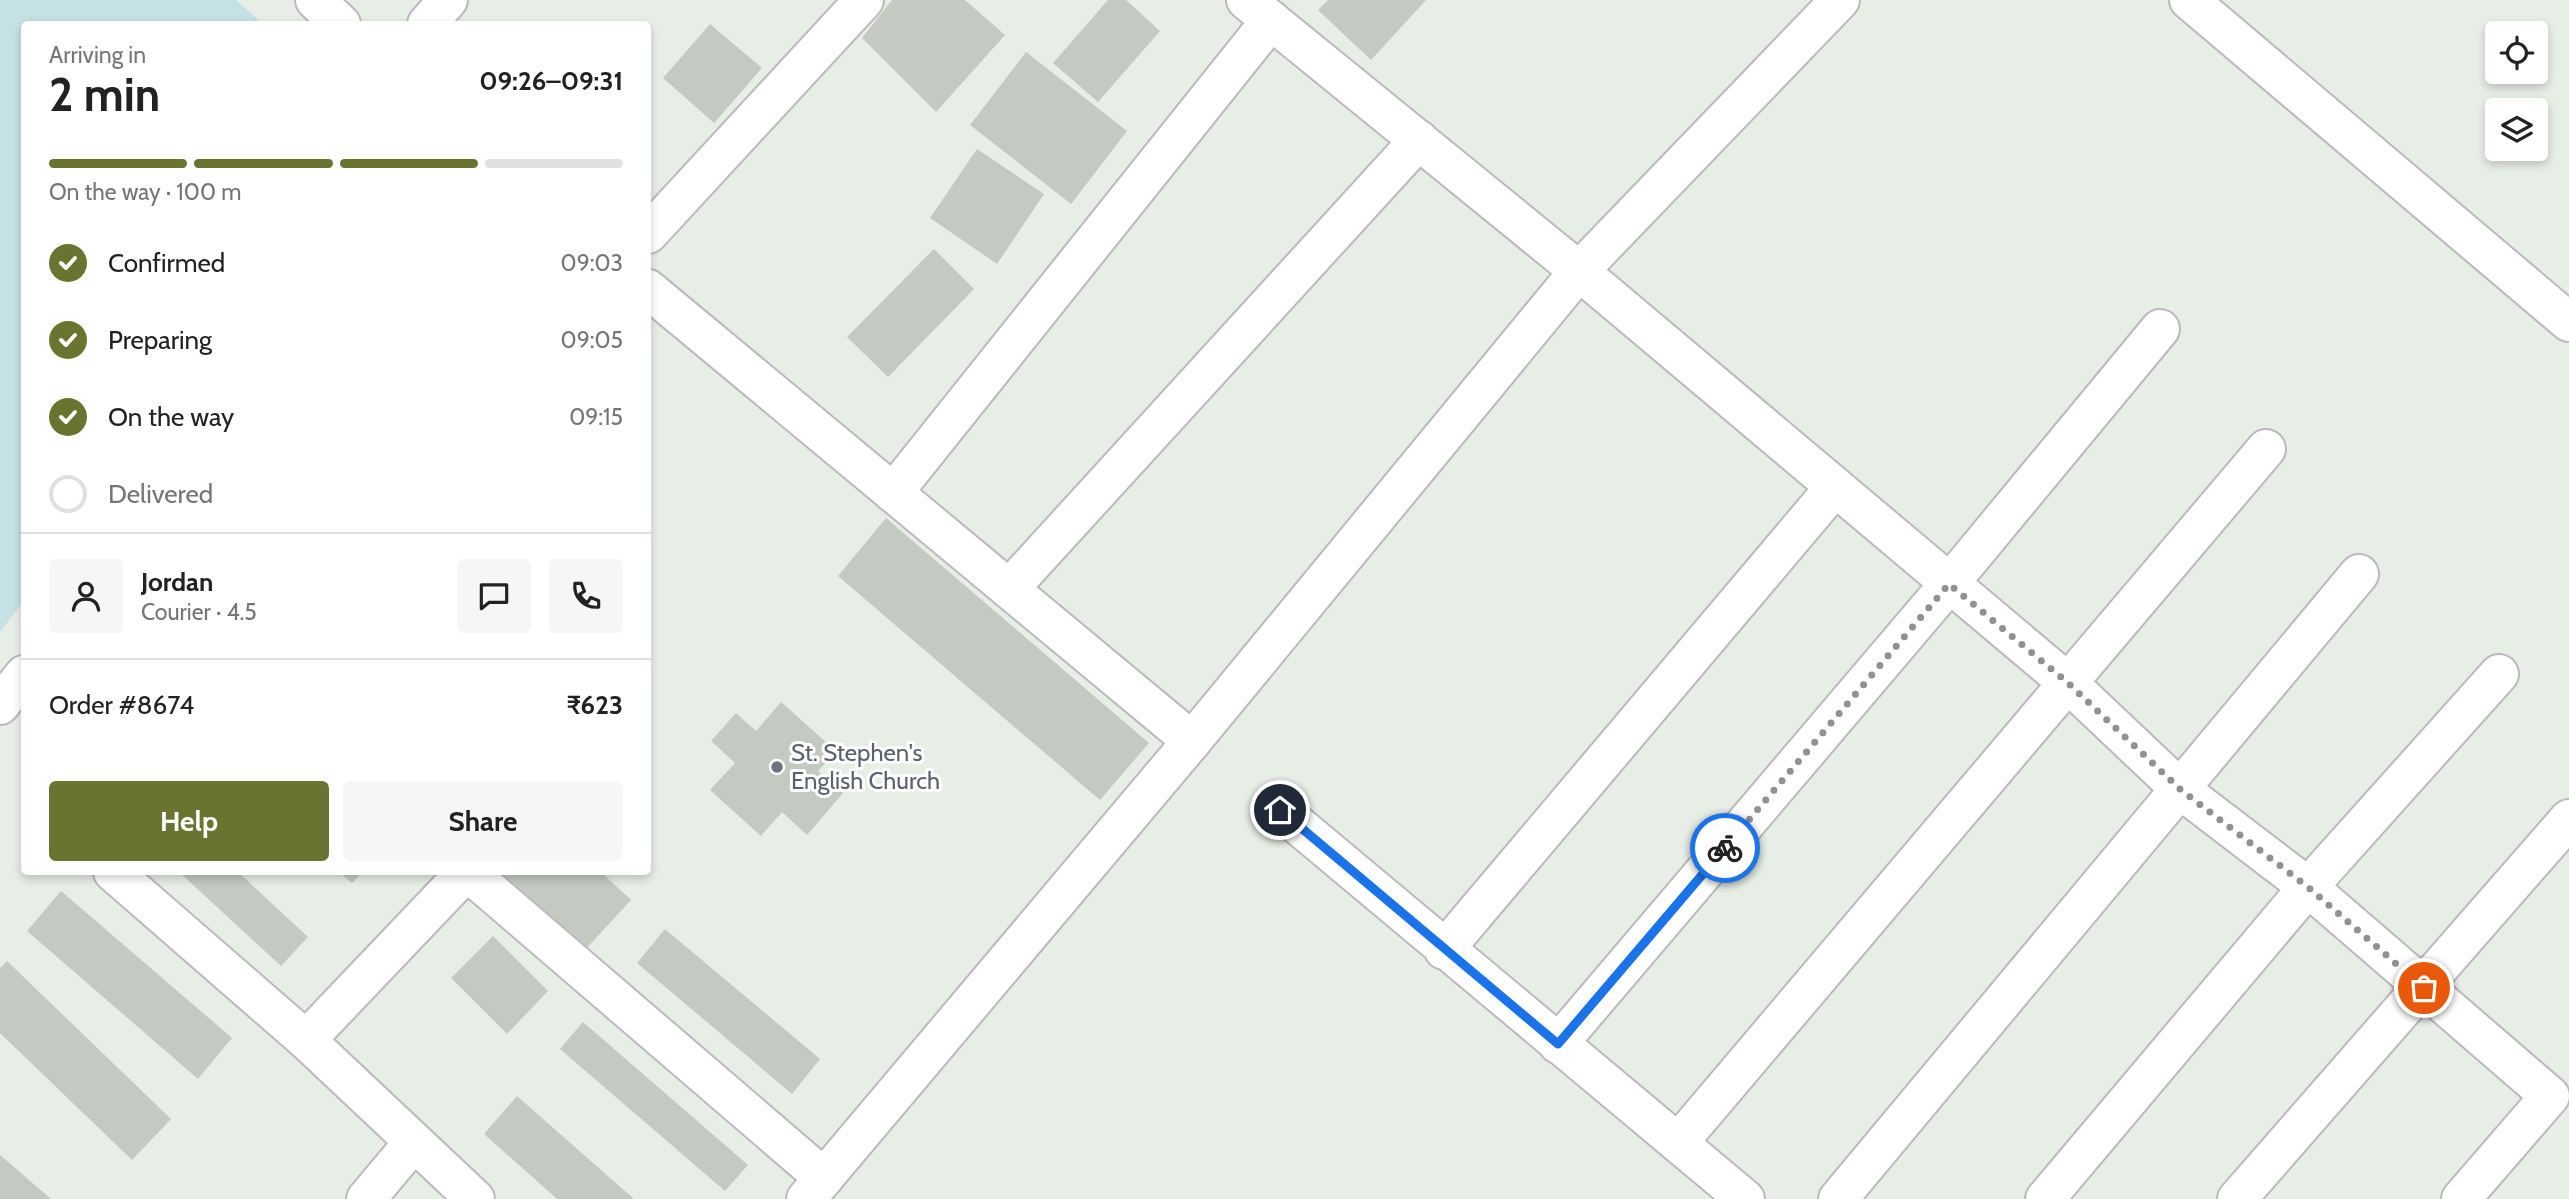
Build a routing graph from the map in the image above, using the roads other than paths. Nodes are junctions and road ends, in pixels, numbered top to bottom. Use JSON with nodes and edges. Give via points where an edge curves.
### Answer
{"nodes":[{"id":1,"x":315,"y":0,"type":"edge"},
{"id":2,"x":448,"y":0,"type":"edge"},
{"id":3,"x":864,"y":0,"type":"edge"},
{"id":4,"x":1840,"y":0,"type":"edge"},
{"id":5,"x":2189,"y":0,"type":"edge"},
{"id":6,"x":1259,"y":10,"type":"edge"},
{"id":7,"x":338,"y":21,"type":"edge"},
{"id":8,"x":430,"y":21,"type":"edge"},
{"id":9,"x":1419,"y":140,"type":"junction"},
{"id":10,"x":651,"y":231,"type":"edge"},
{"id":11,"x":1579,"y":271,"type":"junction"},
{"id":12,"x":651,"y":291,"type":"edge"},
{"id":13,"x":2569,"y":322,"type":"edge"},
{"id":14,"x":2160,"y":329,"type":"dead end"},
{"id":15,"x":2266,"y":449,"type":"dead end"},
{"id":16,"x":1835,"y":487,"type":"junction"},
{"id":17,"x":893,"y":493,"type":"junction"},
{"id":18,"x":2359,"y":574,"type":"dead end"},
{"id":19,"x":1949,"y":584,"type":"junction"},
{"id":20,"x":1009,"y":589,"type":"junction"},
{"id":21,"x":2498,"y":674,"type":"dead end"},
{"id":22,"x":21,"y":679,"type":"edge"},
{"id":23,"x":2067,"y":682,"type":"junction"},
{"id":24,"x":0,"y":705,"type":"edge"},
{"id":25,"x":1192,"y":741,"type":"junction"},
{"id":26,"x":2181,"y":790,"type":"junction"},
{"id":27,"x":1280,"y":810,"type":"dead end"},
{"id":28,"x":2569,"y":819,"type":"edge"},
{"id":29,"x":116,"y":875,"type":"edge"},
{"id":30,"x":464,"y":875,"type":"edge"},
{"id":31,"x":470,"y":875,"type":"edge"},
{"id":32,"x":2308,"y":887,"type":"junction"},
{"id":33,"x":1444,"y":950,"type":"junction"},
{"id":34,"x":2424,"y":988,"type":"junction"},
{"id":35,"x":306,"y":1040,"type":"junction"},
{"id":36,"x":1558,"y":1044,"type":"junction"},
{"id":37,"x":413,"y":1143,"type":"junction"},
{"id":38,"x":1678,"y":1143,"type":"junction"},
{"id":39,"x":815,"y":1189,"type":"edge"},
{"id":40,"x":366,"y":1199,"type":"edge"},
{"id":41,"x":475,"y":1199,"type":"edge"},
{"id":42,"x":1745,"y":1199,"type":"edge"},
{"id":43,"x":1838,"y":1199,"type":"edge"},
{"id":44,"x":2045,"y":1199,"type":"edge"},
{"id":45,"x":2237,"y":1199,"type":"edge"},
{"id":46,"x":2461,"y":1199,"type":"edge"}],
"edges":[{"from":1,"to":7,"type":"street"},
{"from":2,"to":8,"type":"street"},
{"from":3,"to":10,"type":"street"},
{"from":4,"to":11,"type":"street"},
{"from":5,"to":13,"type":"street"},
{"from":6,"to":9,"type":"street"},
{"from":6,"to":17,"type":"street"},
{"from":9,"to":11,"type":"street"},
{"from":9,"to":20,"type":"street"},
{"from":11,"to":16,"type":"street"},
{"from":11,"to":25,"type":"street"},
{"from":12,"to":17,"type":"street"},
{"from":14,"to":19,"type":"street"},
{"from":15,"to":23,"type":"street"},
{"from":16,"to":19,"type":"street"},
{"from":16,"to":33,"type":"street"},
{"from":17,"to":20,"type":"street"},
{"from":18,"to":26,"type":"street"},
{"from":19,"to":23,"type":"street"},
{"from":19,"to":36,"type":"street"},
{"from":20,"to":25,"type":"street"},
{"from":21,"to":32,"type":"street"},
{"from":22,"to":24,"type":"street"},
{"from":23,"to":26,"type":"street"},
{"from":23,"to":38,"type":"street"},
{"from":25,"to":39,"type":"street"},
{"from":26,"to":32,"type":"street"},
{"from":26,"to":43,"type":"street"},
{"from":27,"to":33,"type":"street"},
{"from":28,"to":34,"type":"street"},
{"from":29,"to":35,"type":"street"},
{"from":30,"to":35,"type":"street"},
{"from":31,"to":39,"type":"street"},
{"from":32,"to":34,"type":"street"},
{"from":32,"to":44,"type":"street"},
{"from":33,"to":36,"type":"street"},
{"from":34,"to":45,"type":"street"},
{"from":34,"to":46,"type":"street","via":[[2550,1096]]},
{"from":35,"to":37,"type":"street"},
{"from":36,"to":38,"type":"street"},
{"from":37,"to":40,"type":"street"},
{"from":37,"to":41,"type":"street"},
{"from":38,"to":42,"type":"street"}]}
